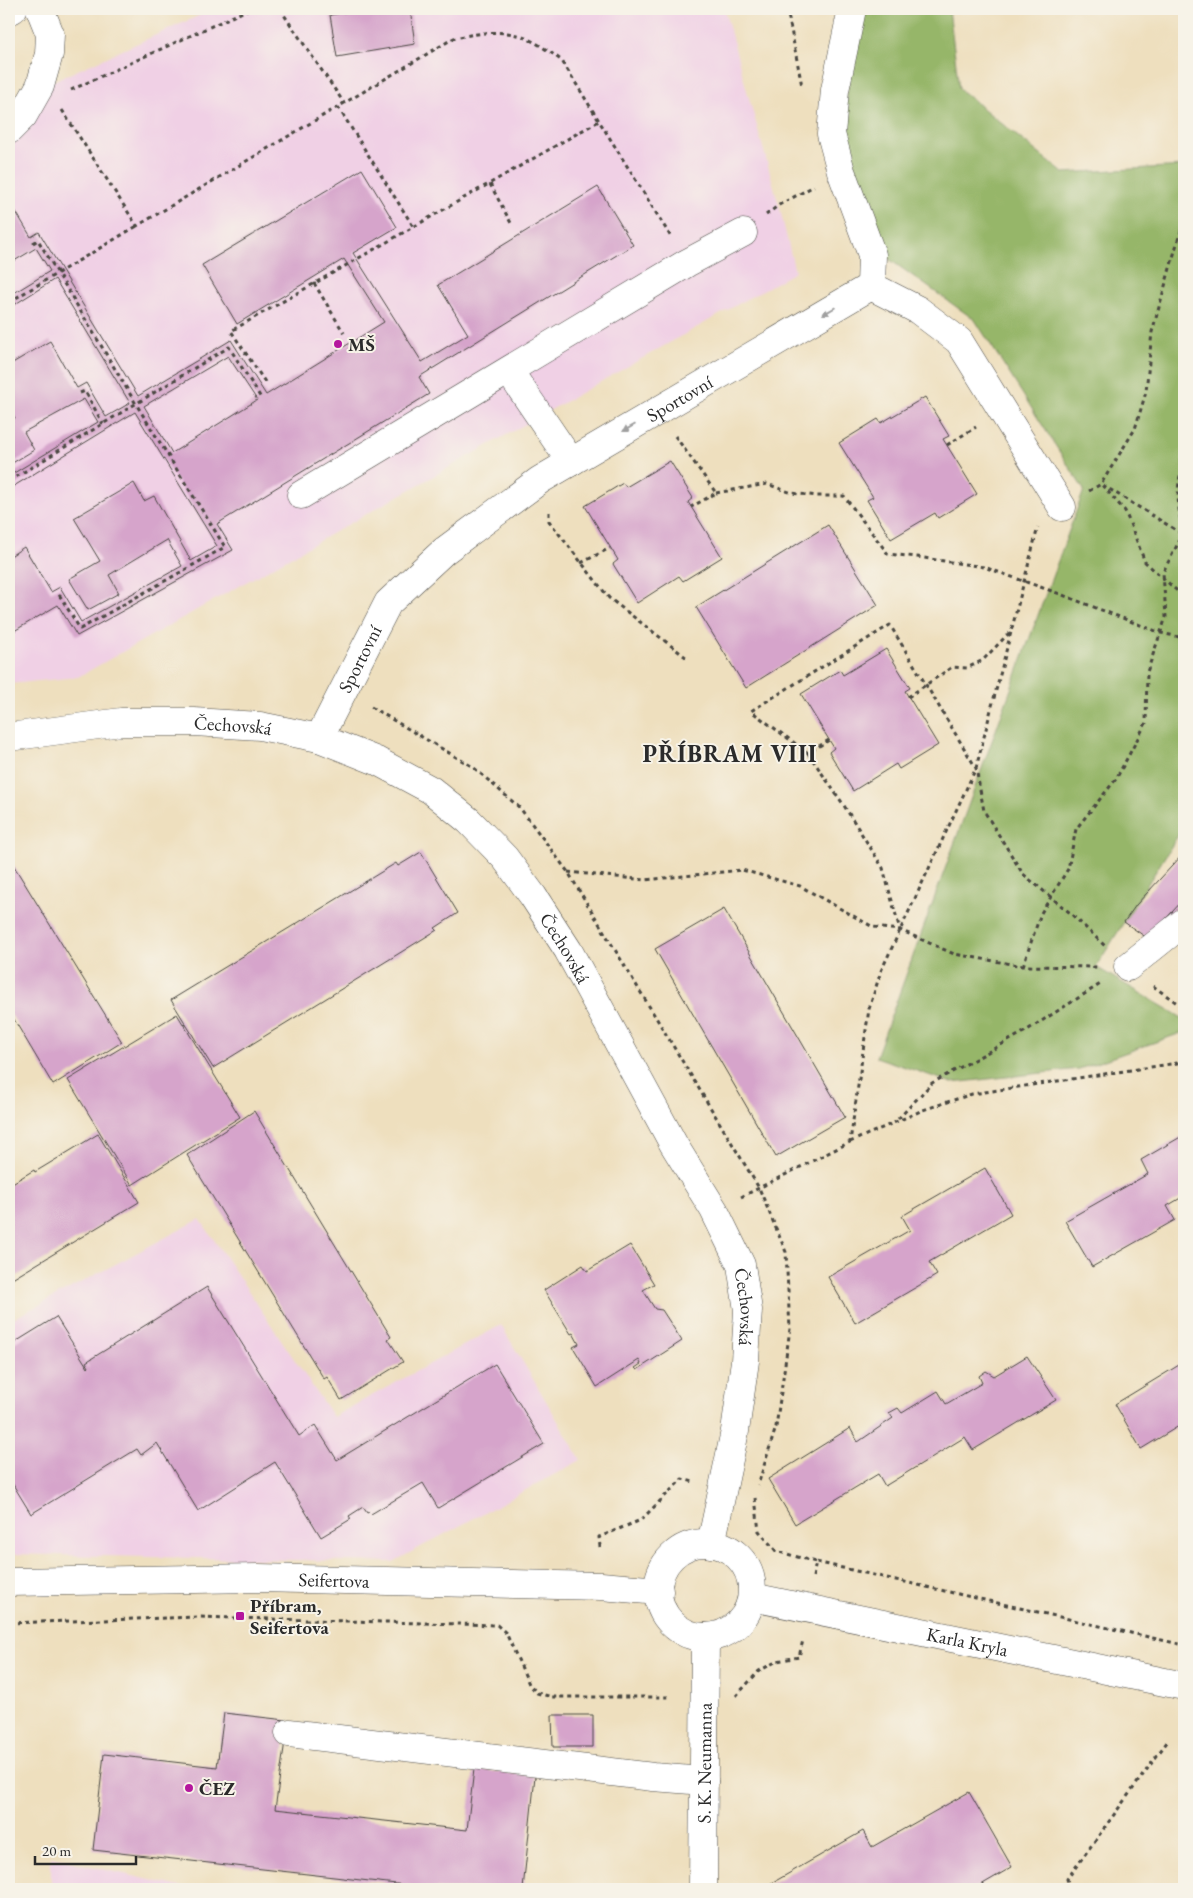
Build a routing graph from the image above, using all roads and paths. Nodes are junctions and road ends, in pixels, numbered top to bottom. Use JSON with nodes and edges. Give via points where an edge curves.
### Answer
{"nodes":[{"id":1,"x":13,"y":9,"type":"edge"},
{"id":2,"x":40,"y":9,"type":"edge"},
{"id":3,"x":249,"y":9,"type":"edge"},
{"id":4,"x":280,"y":9,"type":"edge"},
{"id":5,"x":786,"y":9,"type":"edge"},
{"id":6,"x":852,"y":9,"type":"edge"},
{"id":7,"x":9,"y":11,"type":"edge"},
{"id":8,"x":798,"y":61,"type":"dead end"},
{"id":9,"x":63,"y":94,"type":"dead end"},
{"id":10,"x":344,"y":103,"type":"junction"},
{"id":11,"x":59,"y":106,"type":"dead end"},
{"id":12,"x":338,"y":107,"type":"junction"},
{"id":13,"x":599,"y":121,"type":"junction"},
{"id":14,"x":9,"y":130,"type":"edge"},
{"id":15,"x":841,"y":171,"type":"junction"},
{"id":16,"x":490,"y":184,"type":"junction"},
{"id":17,"x":1184,"y":222,"type":"edge"},
{"id":18,"x":511,"y":223,"type":"dead end"},
{"id":19,"x":137,"y":226,"type":"junction"},
{"id":20,"x":413,"y":226,"type":"junction"},
{"id":21,"x":743,"y":233,"type":"joint"},
{"id":22,"x":33,"y":242,"type":"dead end"},
{"id":23,"x":687,"y":263,"type":"junction"},
{"id":24,"x":58,"y":274,"type":"junction"},
{"id":25,"x":314,"y":283,"type":"junction"},
{"id":26,"x":871,"y":286,"type":"junction"},
{"id":27,"x":9,"y":302,"type":"edge"},
{"id":28,"x":344,"y":333,"type":"dead end"},
{"id":29,"x":508,"y":371,"type":"junction"},
{"id":30,"x":265,"y":382,"type":"dead end"},
{"id":31,"x":80,"y":393,"type":"dead end"},
{"id":32,"x":261,"y":398,"type":"dead end"},
{"id":33,"x":136,"y":404,"type":"junction"},
{"id":34,"x":973,"y":418,"type":"dead end"},
{"id":35,"x":103,"y":424,"type":"junction"},
{"id":36,"x":673,"y":433,"type":"dead end"},
{"id":37,"x":947,"y":445,"type":"dead end"},
{"id":38,"x":571,"y":462,"type":"junction"},
{"id":39,"x":1184,"y":465,"type":"edge"},
{"id":40,"x":9,"y":480,"type":"edge"},
{"id":41,"x":1101,"y":484,"type":"junction"},
{"id":42,"x":716,"y":493,"type":"junction"},
{"id":43,"x":301,"y":495,"type":"dead end"},
{"id":44,"x":691,"y":507,"type":"dead end"},
{"id":45,"x":1062,"y":507,"type":"joint"},
{"id":46,"x":549,"y":512,"type":"dead end"},
{"id":47,"x":1039,"y":522,"type":"dead end"},
{"id":48,"x":1184,"y":534,"type":"edge"},
{"id":49,"x":610,"y":548,"type":"dead end"},
{"id":50,"x":581,"y":563,"type":"junction"},
{"id":51,"x":1163,"y":579,"type":"junction"},
{"id":52,"x":1024,"y":581,"type":"junction"},
{"id":53,"x":1184,"y":597,"type":"edge"},
{"id":54,"x":54,"y":598,"type":"dead end"},
{"id":55,"x":1011,"y":631,"type":"junction"},
{"id":56,"x":1161,"y":633,"type":"junction"},
{"id":57,"x":1184,"y":638,"type":"edge"},
{"id":58,"x":687,"y":658,"type":"dead end"},
{"id":59,"x":926,"y":685,"type":"junction"},
{"id":60,"x":908,"y":697,"type":"dead end"},
{"id":61,"x":9,"y":737,"type":"edge"},
{"id":62,"x":319,"y":738,"type":"junction"},
{"id":63,"x":829,"y":740,"type":"dead end"},
{"id":64,"x":808,"y":753,"type":"junction"},
{"id":65,"x":976,"y":768,"type":"junction"},
{"id":66,"x":568,"y":872,"type":"dead end"},
{"id":67,"x":1051,"y":897,"type":"junction"},
{"id":68,"x":1184,"y":922,"type":"edge"},
{"id":69,"x":900,"y":930,"type":"junction"},
{"id":70,"x":1023,"y":966,"type":"junction"},
{"id":71,"x":1128,"y":967,"type":"junction"},
{"id":72,"x":1184,"y":1008,"type":"edge"},
{"id":73,"x":1184,"y":1062,"type":"edge"},
{"id":74,"x":896,"y":1121,"type":"junction"},
{"id":75,"x":850,"y":1142,"type":"junction"},
{"id":76,"x":714,"y":1210,"type":"junction"},
{"id":77,"x":696,"y":1483,"type":"dead end"},
{"id":78,"x":711,"y":1544,"type":"junction"},
{"id":79,"x":600,"y":1547,"type":"dead end"},
{"id":80,"x":813,"y":1578,"type":"dead end"},
{"id":81,"x":9,"y":1582,"type":"edge"},
{"id":82,"x":659,"y":1591,"type":"junction"},
{"id":83,"x":752,"y":1597,"type":"junction"},
{"id":84,"x":9,"y":1622,"type":"edge"},
{"id":85,"x":705,"y":1637,"type":"junction"},
{"id":86,"x":803,"y":1639,"type":"dead end"},
{"id":87,"x":1184,"y":1645,"type":"edge"},
{"id":88,"x":1184,"y":1686,"type":"edge"},
{"id":89,"x":729,"y":1696,"type":"dead end"},
{"id":90,"x":674,"y":1697,"type":"dead end"},
{"id":91,"x":288,"y":1733,"type":"dead end"},
{"id":92,"x":1167,"y":1742,"type":"dead end"},
{"id":93,"x":704,"y":1780,"type":"junction"},
{"id":94,"x":703,"y":1889,"type":"edge"},
{"id":95,"x":1070,"y":1889,"type":"edge"}],
"edges":[{"from":1,"to":7,"type":"street"},
{"from":2,"to":14,"type":"street","via":[[50,34],[49,54],[40,86],[23,116]]},
{"from":3,"to":9,"type":"path"},
{"from":4,"to":10,"type":"path"},
{"from":5,"to":8,"type":"path"},
{"from":6,"to":15,"type":"street","via":[[835,90],[831,134]]},
{"from":10,"to":12,"type":"path"},
{"from":10,"to":13,"type":"path","via":[[454,38],[485,32],[508,33],[541,45],[562,61]]},
{"from":11,"to":19,"type":"path"},
{"from":12,"to":19,"type":"path"},
{"from":12,"to":20,"type":"path"},
{"from":13,"to":16,"type":"path"},
{"from":13,"to":23,"type":"path"},
{"from":15,"to":21,"type":"path","via":[[779,205]]},
{"from":15,"to":26,"type":"street","via":[[872,255]]},
{"from":16,"to":18,"type":"path"},
{"from":16,"to":20,"type":"path"},
{"from":17,"to":41,"type":"path","via":[[1152,332],[1146,392],[1134,429]]},
{"from":19,"to":24,"type":"path"},
{"from":20,"to":25,"type":"path"},
{"from":21,"to":23,"type":"street"},
{"from":22,"to":24,"type":"path","via":[[38,240]]},
{"from":23,"to":29,"type":"street"},
{"from":24,"to":27,"type":"path"},
{"from":24,"to":33,"type":"path"},
{"from":25,"to":28,"type":"path"},
{"from":25,"to":30,"type":"path","via":[[230,332]]},
{"from":26,"to":38,"type":"street","name":"Sportovní","one_way":true},
{"from":26,"to":45,"type":"street","via":[[918,310],[959,341]]},
{"from":29,"to":38,"type":"street"},
{"from":29,"to":43,"type":"street"},
{"from":31,"to":35,"type":"path","via":[[85,391]]},
{"from":32,"to":33,"type":"path","via":[[230,347]]},
{"from":33,"to":35,"type":"path"},
{"from":33,"to":54,"type":"path","via":[[225,547],[80,629],[60,596]]},
{"from":34,"to":37,"type":"path","via":[[978,426]]},
{"from":35,"to":40,"type":"path"},
{"from":36,"to":42,"type":"path"},
{"from":38,"to":62,"type":"street","name":"Sportovní","via":[[540,480],[444,551],[388,603]]},
{"from":39,"to":48,"type":"path","via":[[1180,473],[1178,509]]},
{"from":41,"to":45,"type":"path"},
{"from":41,"to":48,"type":"path"},
{"from":41,"to":51,"type":"path","via":[[1125,511],[1145,562]]},
{"from":42,"to":44,"type":"path"},
{"from":42,"to":52,"type":"path","via":[[767,484],[792,493],[844,496],[888,554],[984,567]]},
{"from":46,"to":50,"type":"path","via":[[549,521]]},
{"from":47,"to":52,"type":"path"},
{"from":48,"to":51,"type":"path","via":[[1163,572]]},
{"from":49,"to":50,"type":"path"},
{"from":50,"to":58,"type":"path","via":[[609,598]]},
{"from":51,"to":53,"type":"path"},
{"from":51,"to":56,"type":"path","via":[[1166,618]]},
{"from":52,"to":55,"type":"path"},
{"from":52,"to":56,"type":"path"},
{"from":55,"to":59,"type":"path","via":[[983,660],[967,668],[952,667]]},
{"from":55,"to":65,"type":"path"},
{"from":56,"to":57,"type":"path"},
{"from":56,"to":67,"type":"path","via":[[1147,672],[1146,723],[1116,779],[1076,828],[1068,869]]},
{"from":59,"to":60,"type":"path"},
{"from":59,"to":64,"type":"path","via":[[890,625],[751,711]]},
{"from":59,"to":65,"type":"path"},
{"from":61,"to":62,"type":"street","name":"Čechovská","via":[[121,722],[194,722],[260,726]]},
{"from":62,"to":76,"type":"street","name":"Čechovská","via":[[377,761],[430,790],[469,822],[504,858],[568,950],[674,1145]]},
{"from":63,"to":64,"type":"path"},
{"from":64,"to":69,"type":"path","via":[[883,868]]},
{"from":65,"to":67,"type":"path","via":[[984,811],[1023,874]]},
{"from":65,"to":69,"type":"path"},
{"from":66,"to":69,"type":"path","via":[[644,880],[742,870],[800,886],[872,927]]},
{"from":67,"to":70,"type":"path","via":[[1041,914]]},
{"from":67,"to":71,"type":"path"},
{"from":68,"to":71,"type":"street"},
{"from":69,"to":70,"type":"path","via":[[954,954]]},
{"from":69,"to":75,"type":"path","via":[[869,1009]]},
{"from":70,"to":71,"type":"path"},
{"from":71,"to":72,"type":"path"},
{"from":71,"to":74,"type":"path","via":[[1024,1032],[932,1083]]},
{"from":73,"to":74,"type":"path","via":[[972,1094]]},
{"from":74,"to":75,"type":"path"},
{"from":75,"to":76,"type":"path"},
{"from":76,"to":78,"type":"street","name":"Čechovská","via":[[741,1265],[748,1310],[735,1431]]},
{"from":77,"to":79,"type":"path","via":[[682,1479],[641,1520],[599,1537]]},
{"from":78,"to":82,"type":"street","via":[[691,1546],[674,1556],[662,1572]]},
{"from":78,"to":83,"type":"street","via":[[729,1550],[744,1564],[751,1582]]},
{"from":80,"to":87,"type":"path","via":[[816,1562]]},
{"from":81,"to":82,"type":"street","name":"Seifertova","via":[[258,1578],[601,1586]]},
{"from":82,"to":85,"type":"street","via":[[663,1610],[674,1625],[691,1635]]},
{"from":83,"to":85,"type":"street","via":[[749,1608],[736,1626],[717,1636]]},
{"from":83,"to":88,"type":"street","name":"Karla Kryla"},
{"from":84,"to":90,"type":"path","via":[[197,1617],[497,1625],[506,1633],[536,1693],[552,1697]]},
{"from":85,"to":93,"type":"street","name":"S. K. Neumanna"},
{"from":86,"to":89,"type":"path","via":[[798,1657],[777,1661],[759,1671],[736,1696]]},
{"from":91,"to":93,"type":"street","via":[[626,1774]]},
{"from":92,"to":95,"type":"path","via":[[1066,1879]]},
{"from":93,"to":94,"type":"street","name":"S. K. Neumanna"}]}
